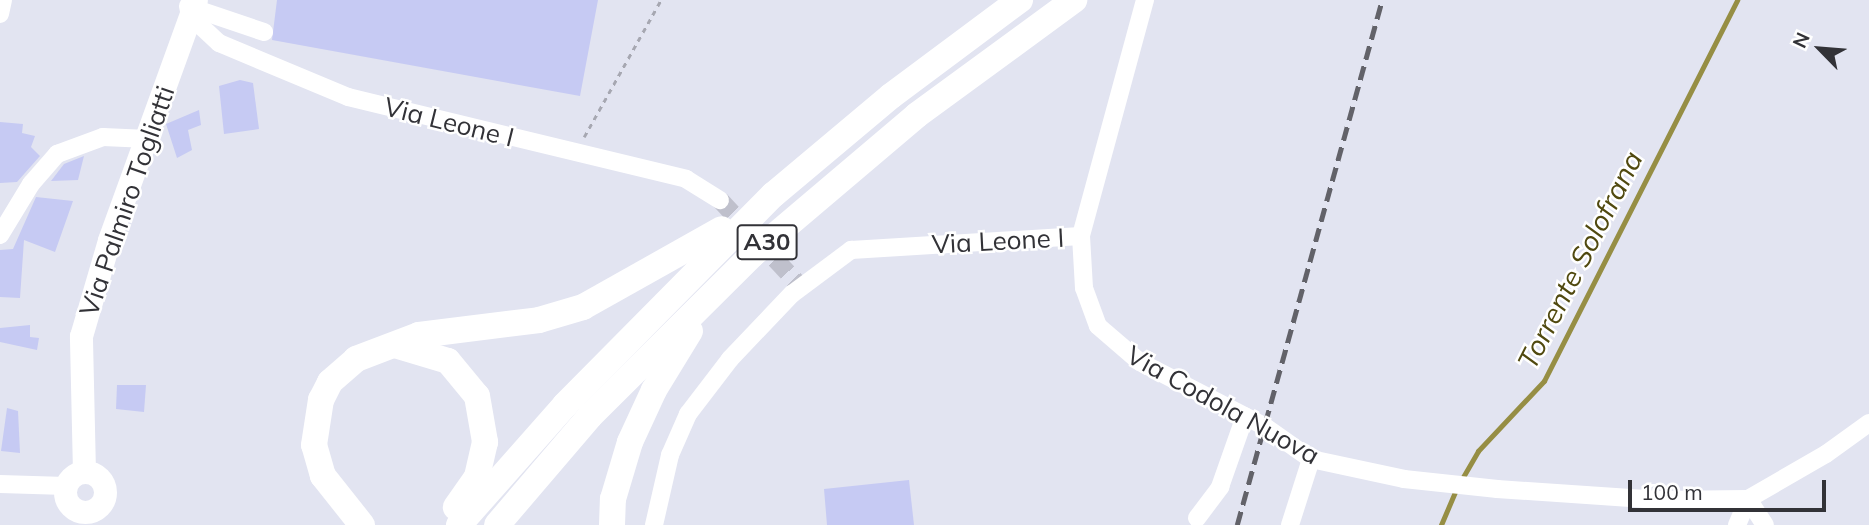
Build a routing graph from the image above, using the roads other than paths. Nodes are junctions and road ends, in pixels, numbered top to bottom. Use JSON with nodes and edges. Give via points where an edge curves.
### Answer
{"nodes":[{"id":1,"x":2,"y":0,"type":"edge"},
{"id":2,"x":1020,"y":0,"type":"edge"},
{"id":3,"x":1074,"y":0,"type":"edge"},
{"id":4,"x":1145,"y":0,"type":"edge"},
{"id":5,"x":191,"y":6,"type":"edge"},
{"id":6,"x":0,"y":14,"type":"edge"},
{"id":7,"x":264,"y":32,"type":"dead end"},
{"id":8,"x":148,"y":139,"type":"junction"},
{"id":9,"x":773,"y":195,"type":"junction"},
{"id":10,"x":720,"y":200,"type":"tunnel mouth"},
{"id":11,"x":0,"y":236,"type":"edge"},
{"id":12,"x":1081,"y":236,"type":"junction"},
{"id":13,"x":752,"y":255,"type":"junction"},
{"id":14,"x":390,"y":344,"type":"junction"},
{"id":15,"x":1245,"y":416,"type":"junction"},
{"id":16,"x":1869,"y":423,"type":"edge"},
{"id":17,"x":1311,"y":459,"type":"junction"},
{"id":18,"x":84,"y":472,"type":"junction"},
{"id":19,"x":0,"y":484,"type":"edge"},
{"id":20,"x":66,"y":486,"type":"junction"},
{"id":21,"x":1748,"y":499,"type":"junction"},
{"id":22,"x":91,"y":518,"type":"edge"},
{"id":23,"x":1197,"y":518,"type":"dead end"},
{"id":24,"x":362,"y":525,"type":"edge"},
{"id":25,"x":444,"y":525,"type":"edge"},
{"id":26,"x":459,"y":525,"type":"edge"},
{"id":27,"x":497,"y":525,"type":"edge"},
{"id":28,"x":612,"y":525,"type":"edge"},
{"id":29,"x":654,"y":525,"type":"edge"},
{"id":30,"x":1290,"y":525,"type":"edge"},
{"id":31,"x":1737,"y":525,"type":"edge"},
{"id":32,"x":1765,"y":525,"type":"edge"}],
"edges":[{"from":1,"to":6,"type":"street"},
{"from":2,"to":9,"type":"highway","number":"A30","via":[[891,96]]},
{"from":3,"to":13,"type":"highway","number":"A30","via":[[917,114]]},
{"from":4,"to":12,"type":"street","name":"Via Codola Nuova"},
{"from":5,"to":7,"type":"street"},
{"from":5,"to":8,"type":"main road","name":"Via Palmiro Togliatti"},
{"from":5,"to":10,"type":"street","name":"Via Leone I","via":[[219,43],[348,97],[686,179]]},
{"from":8,"to":11,"type":"street","via":[[103,137],[57,154],[31,184]]},
{"from":8,"to":18,"type":"main road","name":"Via Palmiro Togliatti","via":[[109,240],[81,336]]},
{"from":9,"to":14,"type":"highway","via":[[699,244],[583,306],[539,320],[419,335]]},
{"from":9,"to":26,"type":"highway","number":"A30","via":[[565,405]]},
{"from":12,"to":15,"type":"street","name":"Via Codola Nuova","via":[[1084,288],[1098,326],[1140,362]]},
{"from":12,"to":29,"type":"street","name":"Via Leone I","via":[[851,250],[800,287],[730,359],[688,414],[670,455]]},
{"from":13,"to":27,"type":"highway","number":"A30","via":[[590,416]]},
{"from":13,"to":28,"type":"highway","via":[[692,329],[654,390],[630,442],[613,499]]},
{"from":14,"to":24,"type":"highway","via":[[356,359],[330,382],[315,421],[314,445],[323,475]]},
{"from":14,"to":25,"type":"highway","via":[[448,361],[477,396],[485,442],[482,461],[477,477]]},
{"from":15,"to":17,"type":"street","name":"Via Codola Nuova"},
{"from":15,"to":23,"type":"street","via":[[1220,487]]},
{"from":16,"to":21,"type":"street"},
{"from":17,"to":21,"type":"street","name":"Via Codola Nuova","via":[[1404,479],[1497,489],[1660,500]]},
{"from":17,"to":30,"type":"street"},
{"from":18,"to":20,"type":"main road"},
{"from":18,"to":22,"type":"main road","via":[[96,476],[104,492]]},
{"from":19,"to":20,"type":"street"},
{"from":20,"to":22,"type":"main road","via":[[72,507]]},
{"from":21,"to":31,"type":"street"},
{"from":21,"to":32,"type":"street"}]}
